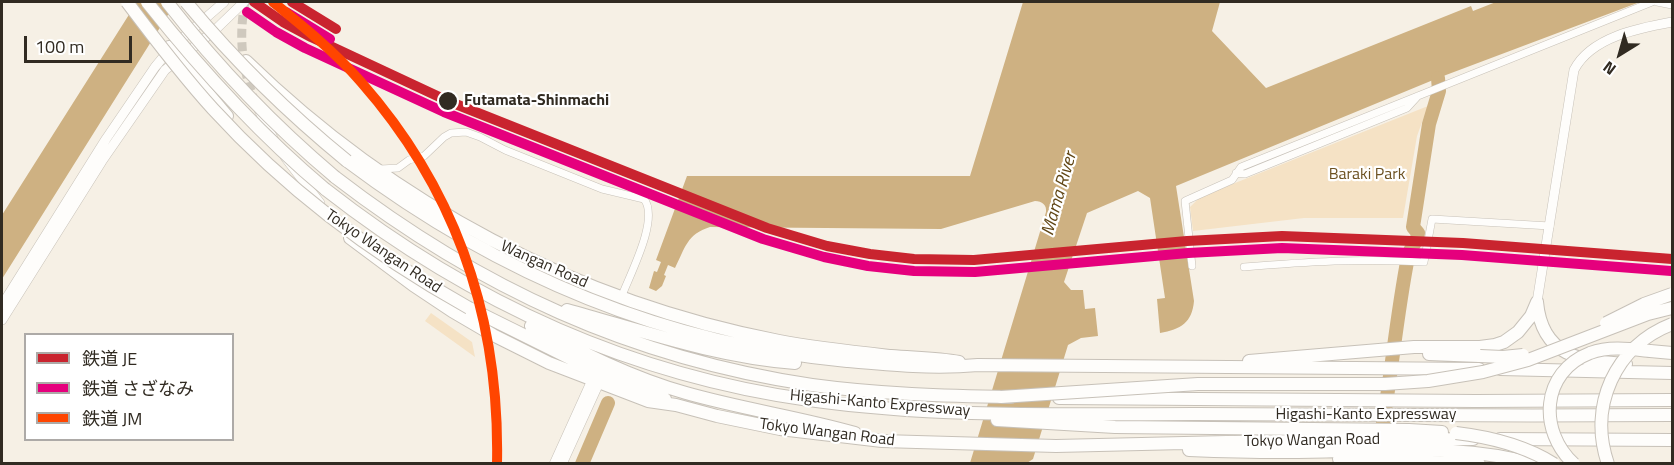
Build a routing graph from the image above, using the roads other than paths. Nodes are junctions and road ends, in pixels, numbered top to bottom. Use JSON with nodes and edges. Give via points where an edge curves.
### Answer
{"nodes":[{"id":1,"x":127,"y":2,"type":"edge"},
{"id":2,"x":134,"y":2,"type":"edge"},
{"id":3,"x":147,"y":2,"type":"edge"},
{"id":4,"x":166,"y":2,"type":"edge"},
{"id":5,"x":187,"y":2,"type":"edge"},
{"id":6,"x":224,"y":2,"type":"edge"},
{"id":7,"x":244,"y":2,"type":"edge"},
{"id":8,"x":1652,"y":2,"type":"edge"},
{"id":9,"x":1657,"y":2,"type":"edge"},
{"id":10,"x":1672,"y":5,"type":"edge"},
{"id":11,"x":205,"y":20,"type":"junction"},
{"id":12,"x":1672,"y":22,"type":"edge"},
{"id":13,"x":215,"y":30,"type":"junction"},
{"id":14,"x":174,"y":54,"type":"junction"},
{"id":15,"x":252,"y":96,"type":"tunnel mouth"},
{"id":16,"x":373,"y":167,"type":"junction"},
{"id":17,"x":1550,"y":226,"type":"junction"},
{"id":18,"x":353,"y":241,"type":"junction"},
{"id":19,"x":1192,"y":266,"type":"dead end"},
{"id":20,"x":1244,"y":267,"type":"dead end"},
{"id":21,"x":479,"y":292,"type":"junction"},
{"id":22,"x":1672,"y":294,"type":"edge"},
{"id":23,"x":526,"y":298,"type":"junction"},
{"id":24,"x":621,"y":298,"type":"junction"},
{"id":25,"x":1537,"y":302,"type":"junction"},
{"id":26,"x":2,"y":305,"type":"edge"},
{"id":27,"x":1672,"y":308,"type":"edge"},
{"id":28,"x":2,"y":320,"type":"edge"},
{"id":29,"x":1672,"y":324,"type":"edge"},
{"id":30,"x":1423,"y":350,"type":"junction"},
{"id":31,"x":1672,"y":353,"type":"edge"},
{"id":32,"x":861,"y":363,"type":"junction"},
{"id":33,"x":932,"y":363,"type":"junction"},
{"id":34,"x":1185,"y":367,"type":"junction"},
{"id":35,"x":1672,"y":367,"type":"edge"},
{"id":36,"x":1672,"y":373,"type":"edge"},
{"id":37,"x":596,"y":382,"type":"junction"},
{"id":38,"x":1001,"y":397,"type":"junction"},
{"id":39,"x":1672,"y":400,"type":"edge"},
{"id":40,"x":676,"y":405,"type":"junction"},
{"id":41,"x":928,"y":411,"type":"junction"},
{"id":42,"x":1672,"y":415,"type":"edge"},
{"id":43,"x":1672,"y":440,"type":"edge"},
{"id":44,"x":882,"y":441,"type":"junction"},
{"id":45,"x":1056,"y":446,"type":"junction"},
{"id":46,"x":1411,"y":450,"type":"junction"},
{"id":47,"x":554,"y":464,"type":"edge"},
{"id":48,"x":562,"y":464,"type":"edge"},
{"id":49,"x":1479,"y":464,"type":"edge"},
{"id":50,"x":1534,"y":464,"type":"edge"},
{"id":51,"x":1554,"y":464,"type":"edge"},
{"id":52,"x":1574,"y":464,"type":"edge"},
{"id":53,"x":1608,"y":464,"type":"edge"}],
"edges":[{"from":1,"to":40,"type":"highway","name":"Tokyo Wangan Road","bridge":true,"via":[[240,138],[314,204],[371,247],[469,308]]},
{"from":2,"to":14,"type":"highway"},
{"from":3,"to":21,"type":"highway","name":"Higashi-Kanto Expressway","bridge":true,"via":[[225,95],[303,171],[407,249]]},
{"from":4,"to":23,"type":"highway","name":"Higashi-Kanto Expressway","bridge":true,"via":[[243,91],[313,158],[399,225]]},
{"from":5,"to":11,"type":"highway","name":"Wangan Road"},
{"from":5,"to":32,"type":"highway","bridge":true,"via":[[250,74],[307,128],[373,180],[441,226],[535,277],[645,320],[707,338],[761,350]]},
{"from":6,"to":11,"type":"street"},
{"from":7,"to":13,"type":"street"},
{"from":8,"to":19,"type":"street","via":[[1420,94],[1407,108],[1245,174],[1236,173],[1232,180],[1185,201]]},
{"from":9,"to":10,"type":"street"},
{"from":11,"to":13,"type":"highway","name":"Wangan Road"},
{"from":11,"to":14,"type":"street"},
{"from":12,"to":17,"type":"street","via":[[1603,43],[1578,62],[1571,82]]},
{"from":13,"to":14,"type":"street"},
{"from":13,"to":16,"type":"highway","name":"Wangan Road","via":[[297,108]]},
{"from":14,"to":18,"type":"highway","via":[[271,164]]},
{"from":14,"to":26,"type":"street","via":[[150,73]]},
{"from":14,"to":28,"type":"street"},
{"from":15,"to":18,"type":"street","via":[[294,171]]},
{"from":16,"to":24,"type":"highway","name":"Wangan Road","via":[[484,238]]},
{"from":16,"to":24,"type":"street","via":[[398,168],[428,153],[444,136],[466,132],[595,186],[644,199],[649,208],[648,225]]},
{"from":17,"to":20,"type":"street","via":[[1432,219],[1425,262],[1314,261]]},
{"from":17,"to":25,"type":"street"},
{"from":18,"to":37,"type":"highway","via":[[470,322],[528,353]]},
{"from":21,"to":41,"type":"highway","name":"Higashi-Kanto Expressway","via":[[579,339],[689,375],[809,400]]},
{"from":21,"to":44,"type":"highway","via":[[548,335],[667,387]]},
{"from":22,"to":30,"type":"highway","bridge":true,"via":[[1575,338],[1519,356]]},
{"from":23,"to":32,"type":"highway","via":[[730,354],[819,365]]},
{"from":23,"to":38,"type":"highway","name":"Higashi-Kanto Expressway","via":[[614,335],[730,369],[837,388]]},
{"from":24,"to":33,"type":"highway","name":"Wangan Road","via":[[695,322],[782,341]]},
{"from":25,"to":30,"type":"highway","via":[[1522,327],[1504,342]]},
{"from":25,"to":35,"type":"highway","via":[[1546,333],[1569,355],[1598,362]]},
{"from":27,"to":38,"type":"highway","bridge":true,"via":[[1528,360],[1436,380],[1385,384],[1198,384]]},
{"from":29,"to":53,"type":"highway","bridge":true,"via":[[1636,345],[1609,384],[1600,425]]},
{"from":30,"to":34,"type":"highway"},
{"from":31,"to":52,"type":"highway","bridge":true,"via":[[1610,349],[1582,357],[1567,369],[1554,388],[1549,415],[1555,440]]},
{"from":32,"to":33,"type":"highway"},
{"from":33,"to":34,"type":"highway"},
{"from":34,"to":36,"type":"highway"},
{"from":37,"to":40,"type":"highway","via":[[648,401]]},
{"from":37,"to":47,"type":"street"},
{"from":37,"to":48,"type":"street"},
{"from":38,"to":39,"type":"highway","name":"Higashi-Kanto Expressway","bridge":true},
{"from":40,"to":44,"type":"highway","name":"Tokyo Wangan Road","via":[[780,429]]},
{"from":41,"to":42,"type":"highway","name":"Higashi-Kanto Expressway","bridge":true},
{"from":41,"to":51,"type":"highway","bridge":true,"via":[[1067,425],[1456,433],[1508,443]]},
{"from":43,"to":46,"type":"highway","name":"Tokyo Wangan Road"},
{"from":44,"to":45,"type":"highway","name":"Tokyo Wangan Road"},
{"from":45,"to":46,"type":"highway","name":"Tokyo Wangan Road"},
{"from":45,"to":46,"type":"highway","via":[[1276,453],[1356,460]]},
{"from":46,"to":49,"type":"highway"},
{"from":46,"to":50,"type":"highway","via":[[1489,453]]}]}
